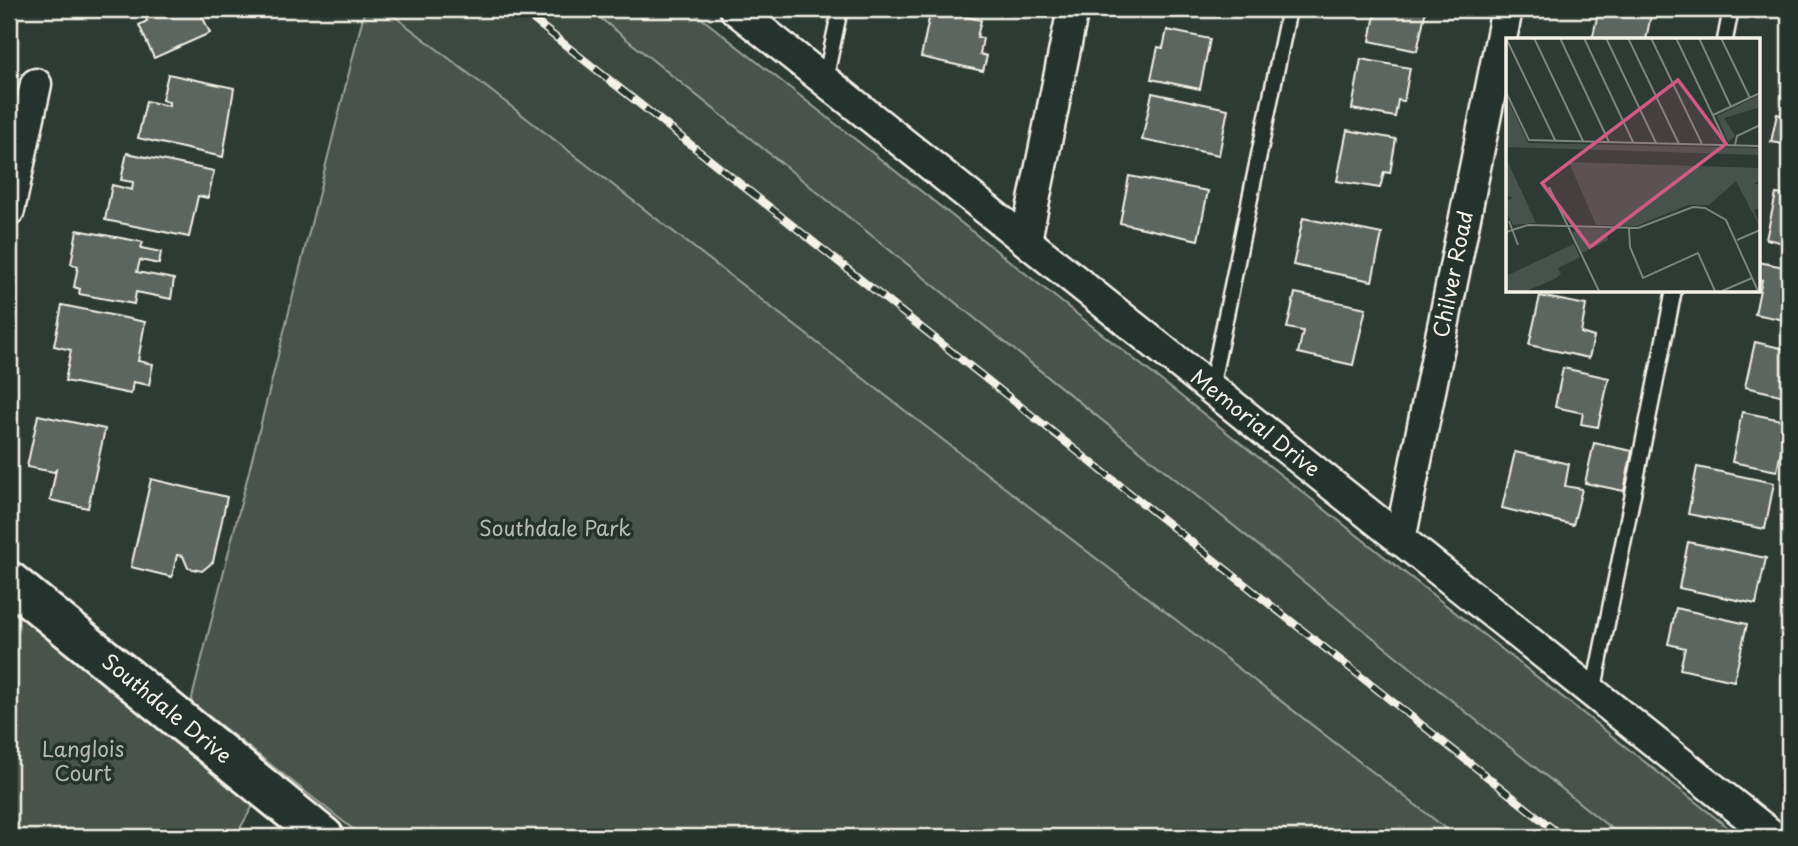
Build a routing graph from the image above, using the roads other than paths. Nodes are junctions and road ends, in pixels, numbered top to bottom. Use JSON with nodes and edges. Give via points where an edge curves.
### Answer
{"nodes":[{"id":1,"x":735,"y":9,"type":"edge"},
{"id":2,"x":840,"y":9,"type":"edge"},
{"id":3,"x":1073,"y":9,"type":"edge"},
{"id":4,"x":1289,"y":9,"type":"edge"},
{"id":5,"x":1507,"y":9,"type":"edge"},
{"id":6,"x":1731,"y":9,"type":"edge"},
{"id":7,"x":1725,"y":38,"type":"edge"},
{"id":8,"x":825,"y":81,"type":"junction"},
{"id":9,"x":36,"y":84,"type":"dead end"},
{"id":10,"x":9,"y":210,"type":"edge"},
{"id":11,"x":1026,"y":240,"type":"junction"},
{"id":12,"x":1674,"y":292,"type":"edge"},
{"id":13,"x":1211,"y":389,"type":"junction"},
{"id":14,"x":1400,"y":540,"type":"junction"},
{"id":15,"x":9,"y":581,"type":"edge"},
{"id":16,"x":1593,"y":693,"type":"junction"},
{"id":17,"x":324,"y":837,"type":"edge"},
{"id":18,"x":1774,"y":837,"type":"edge"}],
"edges":[{"from":1,"to":8,"type":"street","name":"Memorial Drive"},
{"from":2,"to":8,"type":"lane"},
{"from":3,"to":11,"type":"street"},
{"from":4,"to":13,"type":"lane"},
{"from":5,"to":14,"type":"street","name":"Chilver Road"},
{"from":6,"to":7,"type":"lane"},
{"from":8,"to":11,"type":"street","name":"Memorial Drive"},
{"from":9,"to":10,"type":"street"},
{"from":11,"to":13,"type":"street","name":"Memorial Drive"},
{"from":12,"to":16,"type":"lane"},
{"from":13,"to":14,"type":"street","name":"Memorial Drive"},
{"from":14,"to":16,"type":"street","name":"Memorial Drive"},
{"from":15,"to":17,"type":"street","name":"Southdale Drive"},
{"from":16,"to":18,"type":"street","name":"Memorial Drive"}]}
